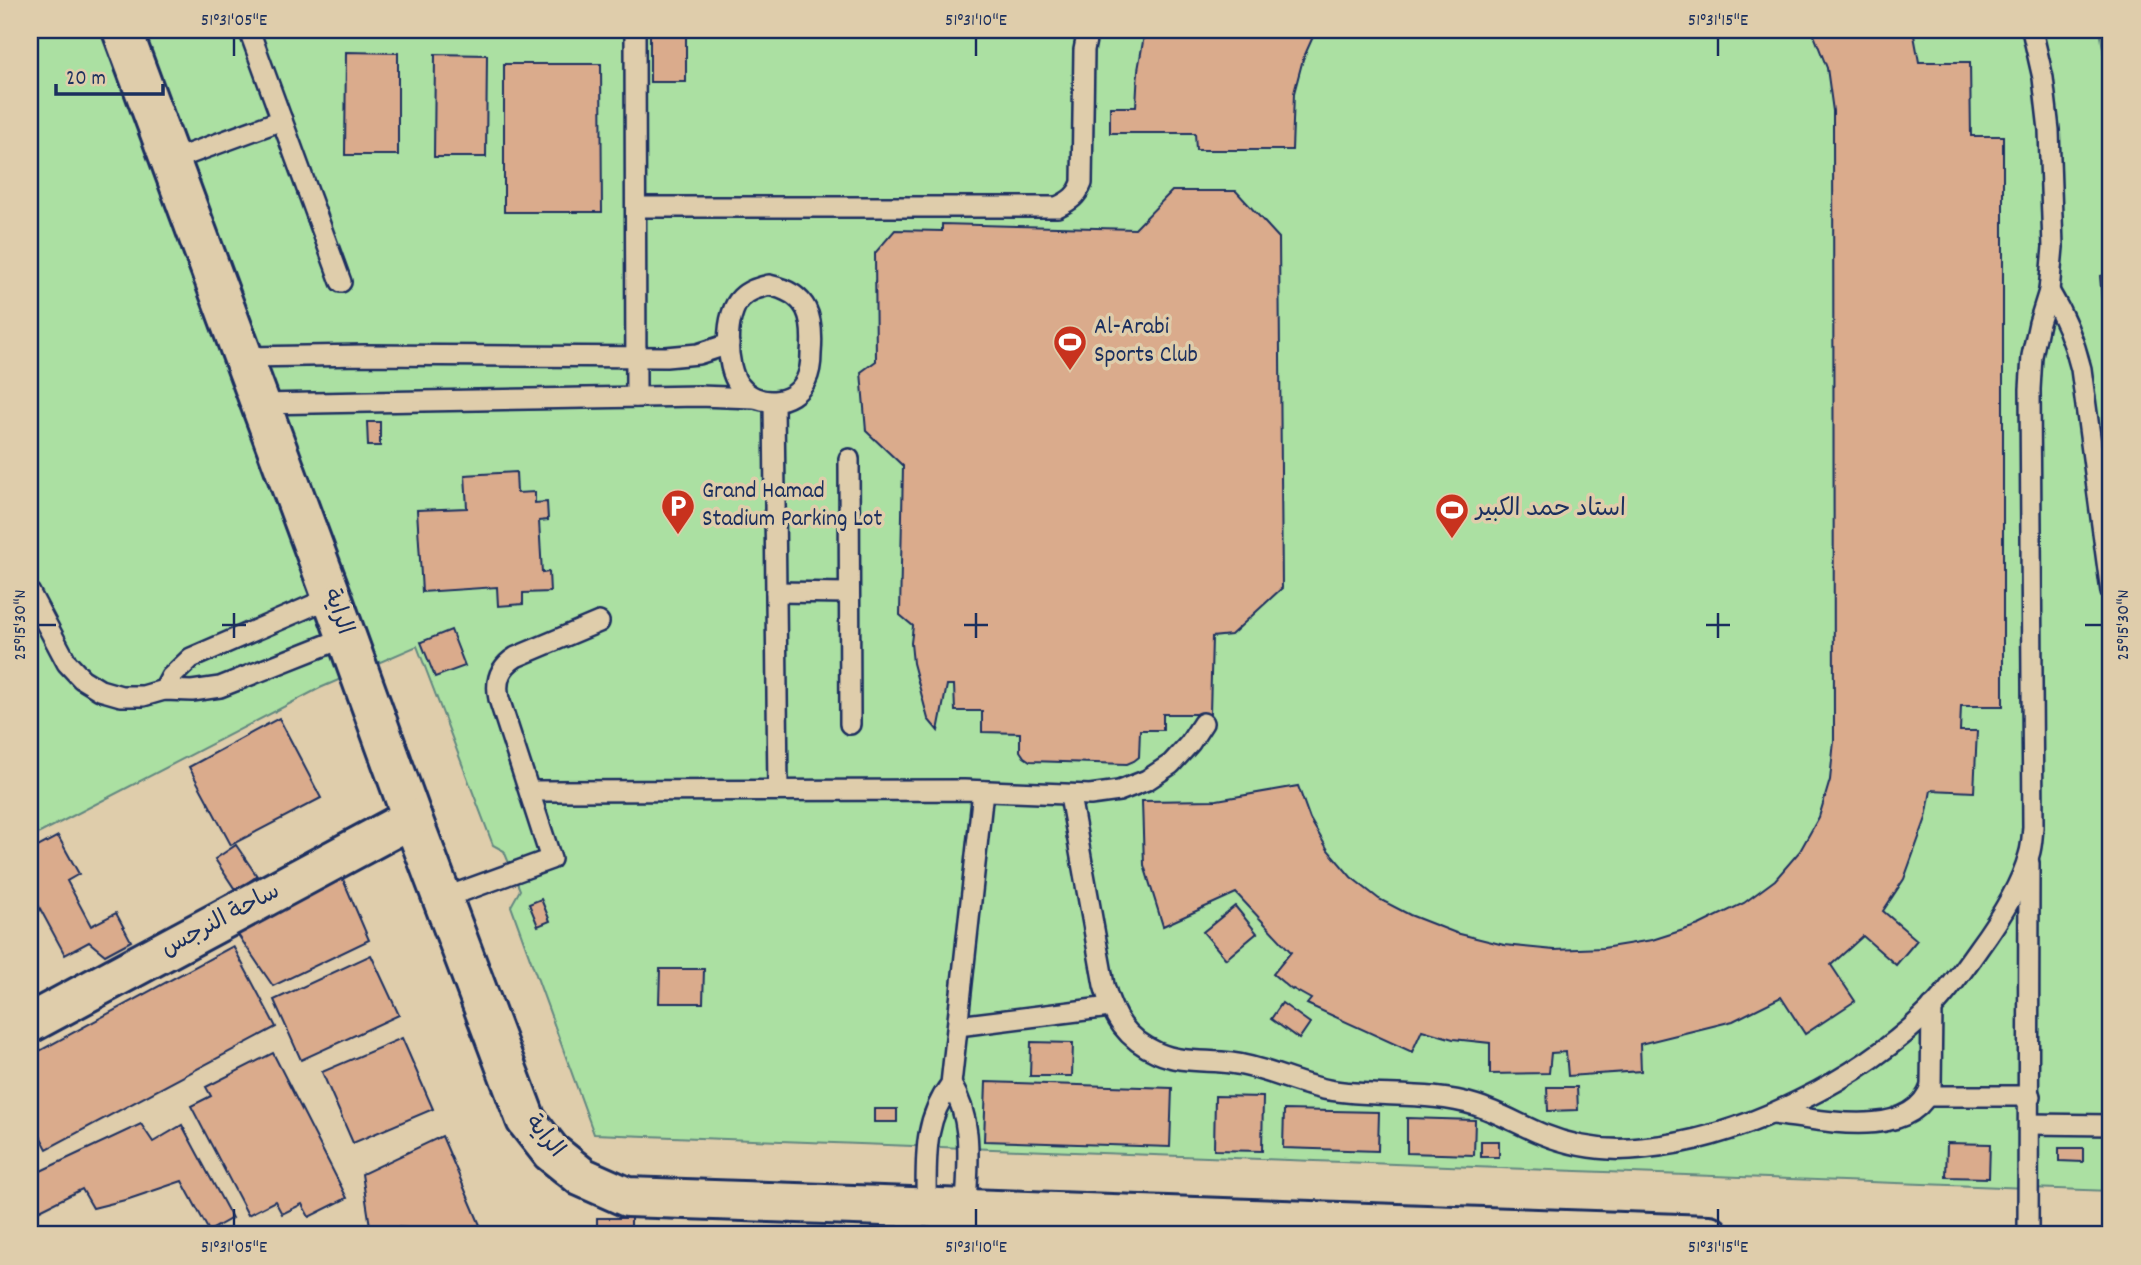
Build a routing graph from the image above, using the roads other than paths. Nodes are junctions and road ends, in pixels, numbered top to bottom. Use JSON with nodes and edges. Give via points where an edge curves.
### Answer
{"nodes":[{"id":1,"x":122,"y":30,"type":"edge"},
{"id":2,"x":249,"y":30,"type":"edge"},
{"id":3,"x":635,"y":30,"type":"edge"},
{"id":4,"x":1088,"y":30,"type":"edge"},
{"id":5,"x":2032,"y":30,"type":"edge"},
{"id":6,"x":282,"y":120,"type":"junction"},
{"id":7,"x":170,"y":161,"type":"junction"},
{"id":8,"x":636,"y":207,"type":"junction"},
{"id":9,"x":341,"y":282,"type":"dead end"},
{"id":10,"x":2049,"y":291,"type":"junction"},
{"id":11,"x":729,"y":344,"type":"junction"},
{"id":12,"x":636,"y":356,"type":"junction"},
{"id":13,"x":243,"y":357,"type":"junction"},
{"id":14,"x":636,"y":397,"type":"junction"},
{"id":15,"x":754,"y":398,"type":"junction"},
{"id":16,"x":774,"y":402,"type":"junction"},
{"id":17,"x":259,"y":404,"type":"junction"},
{"id":18,"x":849,"y":459,"type":"dead end"},
{"id":19,"x":776,"y":592,"type":"junction"},
{"id":20,"x":2111,"y":592,"type":"edge"},
{"id":21,"x":30,"y":593,"type":"edge"},
{"id":22,"x":848,"y":593,"type":"junction"},
{"id":23,"x":332,"y":597,"type":"junction"},
{"id":24,"x":599,"y":622,"type":"dead end"},
{"id":25,"x":346,"y":637,"type":"junction"},
{"id":26,"x":164,"y":690,"type":"junction"},
{"id":27,"x":1203,"y":723,"type":"dead end"},
{"id":28,"x":849,"y":724,"type":"dead end"},
{"id":29,"x":778,"y":790,"type":"junction"},
{"id":30,"x":530,"y":791,"type":"junction"},
{"id":31,"x":983,"y":791,"type":"junction"},
{"id":32,"x":1070,"y":796,"type":"junction"},
{"id":33,"x":412,"y":818,"type":"junction"},
{"id":34,"x":2029,"y":855,"type":"junction"},
{"id":35,"x":443,"y":898,"type":"junction"},
{"id":36,"x":1110,"y":1007,"type":"junction"},
{"id":37,"x":1932,"y":1007,"type":"junction"},
{"id":38,"x":30,"y":1023,"type":"edge"},
{"id":39,"x":958,"y":1026,"type":"junction"},
{"id":40,"x":951,"y":1084,"type":"junction"},
{"id":41,"x":1928,"y":1096,"type":"junction"},
{"id":42,"x":2030,"y":1096,"type":"junction"},
{"id":43,"x":1772,"y":1114,"type":"junction"},
{"id":44,"x":2029,"y":1124,"type":"junction"},
{"id":45,"x":2111,"y":1125,"type":"edge"},
{"id":46,"x":926,"y":1209,"type":"junction"},
{"id":47,"x":966,"y":1210,"type":"junction"},
{"id":48,"x":1241,"y":1227,"type":"edge"},
{"id":49,"x":1709,"y":1235,"type":"edge"},
{"id":50,"x":2028,"y":1235,"type":"edge"}],
"edges":[{"from":1,"to":7,"type":"street","name":"الراية"},
{"from":2,"to":6,"type":"lane"},
{"from":3,"to":8,"type":"lane"},
{"from":4,"to":8,"type":"lane","via":[[1082,183],[1078,194],[1057,207]]},
{"from":5,"to":10,"type":"lane","via":[[2049,130],[2053,247]]},
{"from":6,"to":7,"type":"lane"},
{"from":6,"to":9,"type":"lane"},
{"from":7,"to":13,"type":"street","name":"الراية"},
{"from":8,"to":12,"type":"lane"},
{"from":10,"to":20,"type":"lane","via":[[2069,328],[2081,369]]},
{"from":10,"to":34,"type":"lane","via":[[2032,356],[2030,389],[2033,827]]},
{"from":11,"to":12,"type":"lane","via":[[682,356]]},
{"from":11,"to":15,"type":"lane","via":[[737,384]]},
{"from":11,"to":16,"type":"lane","via":[[731,314],[753,289],[769,285],[800,298],[811,331],[810,369],[798,391]]},
{"from":12,"to":13,"type":"lane"},
{"from":12,"to":14,"type":"lane"},
{"from":13,"to":17,"type":"street","name":"الراية"},
{"from":14,"to":15,"type":"lane"},
{"from":14,"to":17,"type":"lane"},
{"from":15,"to":16,"type":"lane"},
{"from":16,"to":19,"type":"lane"},
{"from":17,"to":23,"type":"street","name":"الراية"},
{"from":18,"to":22,"type":"lane"},
{"from":19,"to":22,"type":"lane"},
{"from":19,"to":29,"type":"lane"},
{"from":21,"to":26,"type":"lane","via":[[67,663],[82,679],[121,696]]},
{"from":22,"to":28,"type":"lane"},
{"from":23,"to":25,"type":"street","name":"الراية"},
{"from":23,"to":26,"type":"lane","via":[[191,658]]},
{"from":24,"to":30,"type":"lane","via":[[516,657],[498,679],[499,699]]},
{"from":25,"to":26,"type":"lane","via":[[220,687]]},
{"from":25,"to":33,"type":"street","name":"الراية"},
{"from":27,"to":32,"type":"lane","via":[[1171,764],[1147,780],[1119,791]]},
{"from":29,"to":30,"type":"lane"},
{"from":29,"to":31,"type":"lane"},
{"from":30,"to":35,"type":"lane","via":[[551,859]]},
{"from":31,"to":32,"type":"lane"},
{"from":31,"to":39,"type":"lane"},
{"from":32,"to":36,"type":"lane"},
{"from":33,"to":35,"type":"street","name":"الراية"},
{"from":33,"to":38,"type":"street","name":"ساحة النرجس"},
{"from":34,"to":37,"type":"lane","via":[[1987,936]]},
{"from":34,"to":42,"type":"lane"},
{"from":35,"to":46,"type":"street","name":"الراية","via":[[526,1120],[551,1152],[582,1177],[627,1197]]},
{"from":36,"to":39,"type":"lane"},
{"from":36,"to":43,"type":"lane","via":[[1139,1043],[1160,1054],[1252,1067],[1332,1090],[1456,1100],[1577,1146],[1643,1149]]},
{"from":37,"to":41,"type":"lane"},
{"from":37,"to":43,"type":"lane","via":[[1857,1067]]},
{"from":39,"to":40,"type":"lane"},
{"from":40,"to":46,"type":"lane","via":[[936,1107],[929,1133]]},
{"from":40,"to":47,"type":"lane","via":[[960,1098],[968,1131]]},
{"from":41,"to":42,"type":"lane"},
{"from":41,"to":43,"type":"lane","via":[[1915,1110],[1876,1123]]},
{"from":42,"to":44,"type":"lane"},
{"from":44,"to":45,"type":"lane"},
{"from":44,"to":50,"type":"lane"},
{"from":46,"to":47,"type":"street","name":"الراية"},
{"from":47,"to":48,"type":"street","name":"الراية"},
{"from":48,"to":49,"type":"street","name":"الراية"}]}
